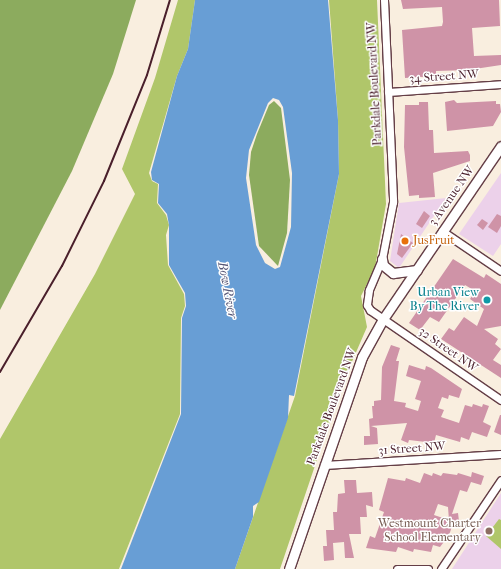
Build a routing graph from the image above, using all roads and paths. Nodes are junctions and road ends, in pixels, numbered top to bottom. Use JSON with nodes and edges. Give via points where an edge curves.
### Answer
{"nodes":[{"id":1,"x":384,"y":0,"type":"edge"},
{"id":2,"x":501,"y":84,"type":"edge"},
{"id":3,"x":388,"y":92,"type":"junction"},
{"id":4,"x":501,"y":146,"type":"edge"},
{"id":5,"x":442,"y":231,"type":"junction"},
{"id":6,"x":382,"y":259,"type":"junction"},
{"id":7,"x":417,"y":270,"type":"junction"},
{"id":8,"x":501,"y":271,"type":"edge"},
{"id":9,"x":383,"y":319,"type":"junction"},
{"id":10,"x":501,"y":400,"type":"edge"},
{"id":11,"x":501,"y":454,"type":"edge"},
{"id":12,"x":324,"y":465,"type":"junction"},
{"id":13,"x":501,"y":480,"type":"edge"},
{"id":14,"x":289,"y":569,"type":"edge"},
{"id":15,"x":397,"y":569,"type":"edge"},
{"id":16,"x":428,"y":569,"type":"edge"},
{"id":17,"x":441,"y":569,"type":"edge"}],
"edges":[{"from":1,"to":3,"type":"street","name":"Parkdale Boulevard NW"},
{"from":2,"to":3,"type":"street","name":"34 Street NW"},
{"from":3,"to":6,"type":"street","name":"Parkdale Boulevard NW","via":[[393,202]]},
{"from":4,"to":5,"type":"main road","name":"3 Avenue NW"},
{"from":5,"to":7,"type":"main road","name":"3 Avenue NW"},
{"from":5,"to":8,"type":"street"},
{"from":6,"to":7,"type":"main road","via":[[383,265],[393,274]]},
{"from":6,"to":9,"type":"street","name":"Parkdale Boulevard NW","via":[[366,299],[370,310]]},
{"from":7,"to":9,"type":"main road","name":"3 Avenue NW"},
{"from":9,"to":10,"type":"street","name":"32 Street NW"},
{"from":9,"to":12,"type":"main road","name":"Parkdale Boulevard NW","via":[[362,357]]},
{"from":11,"to":12,"type":"street","name":"31 Street NW"},
{"from":12,"to":14,"type":"main road","name":"Parkdale Boulevard NW"},
{"from":13,"to":17,"type":"street"},
{"from":15,"to":16,"type":"street"}]}
